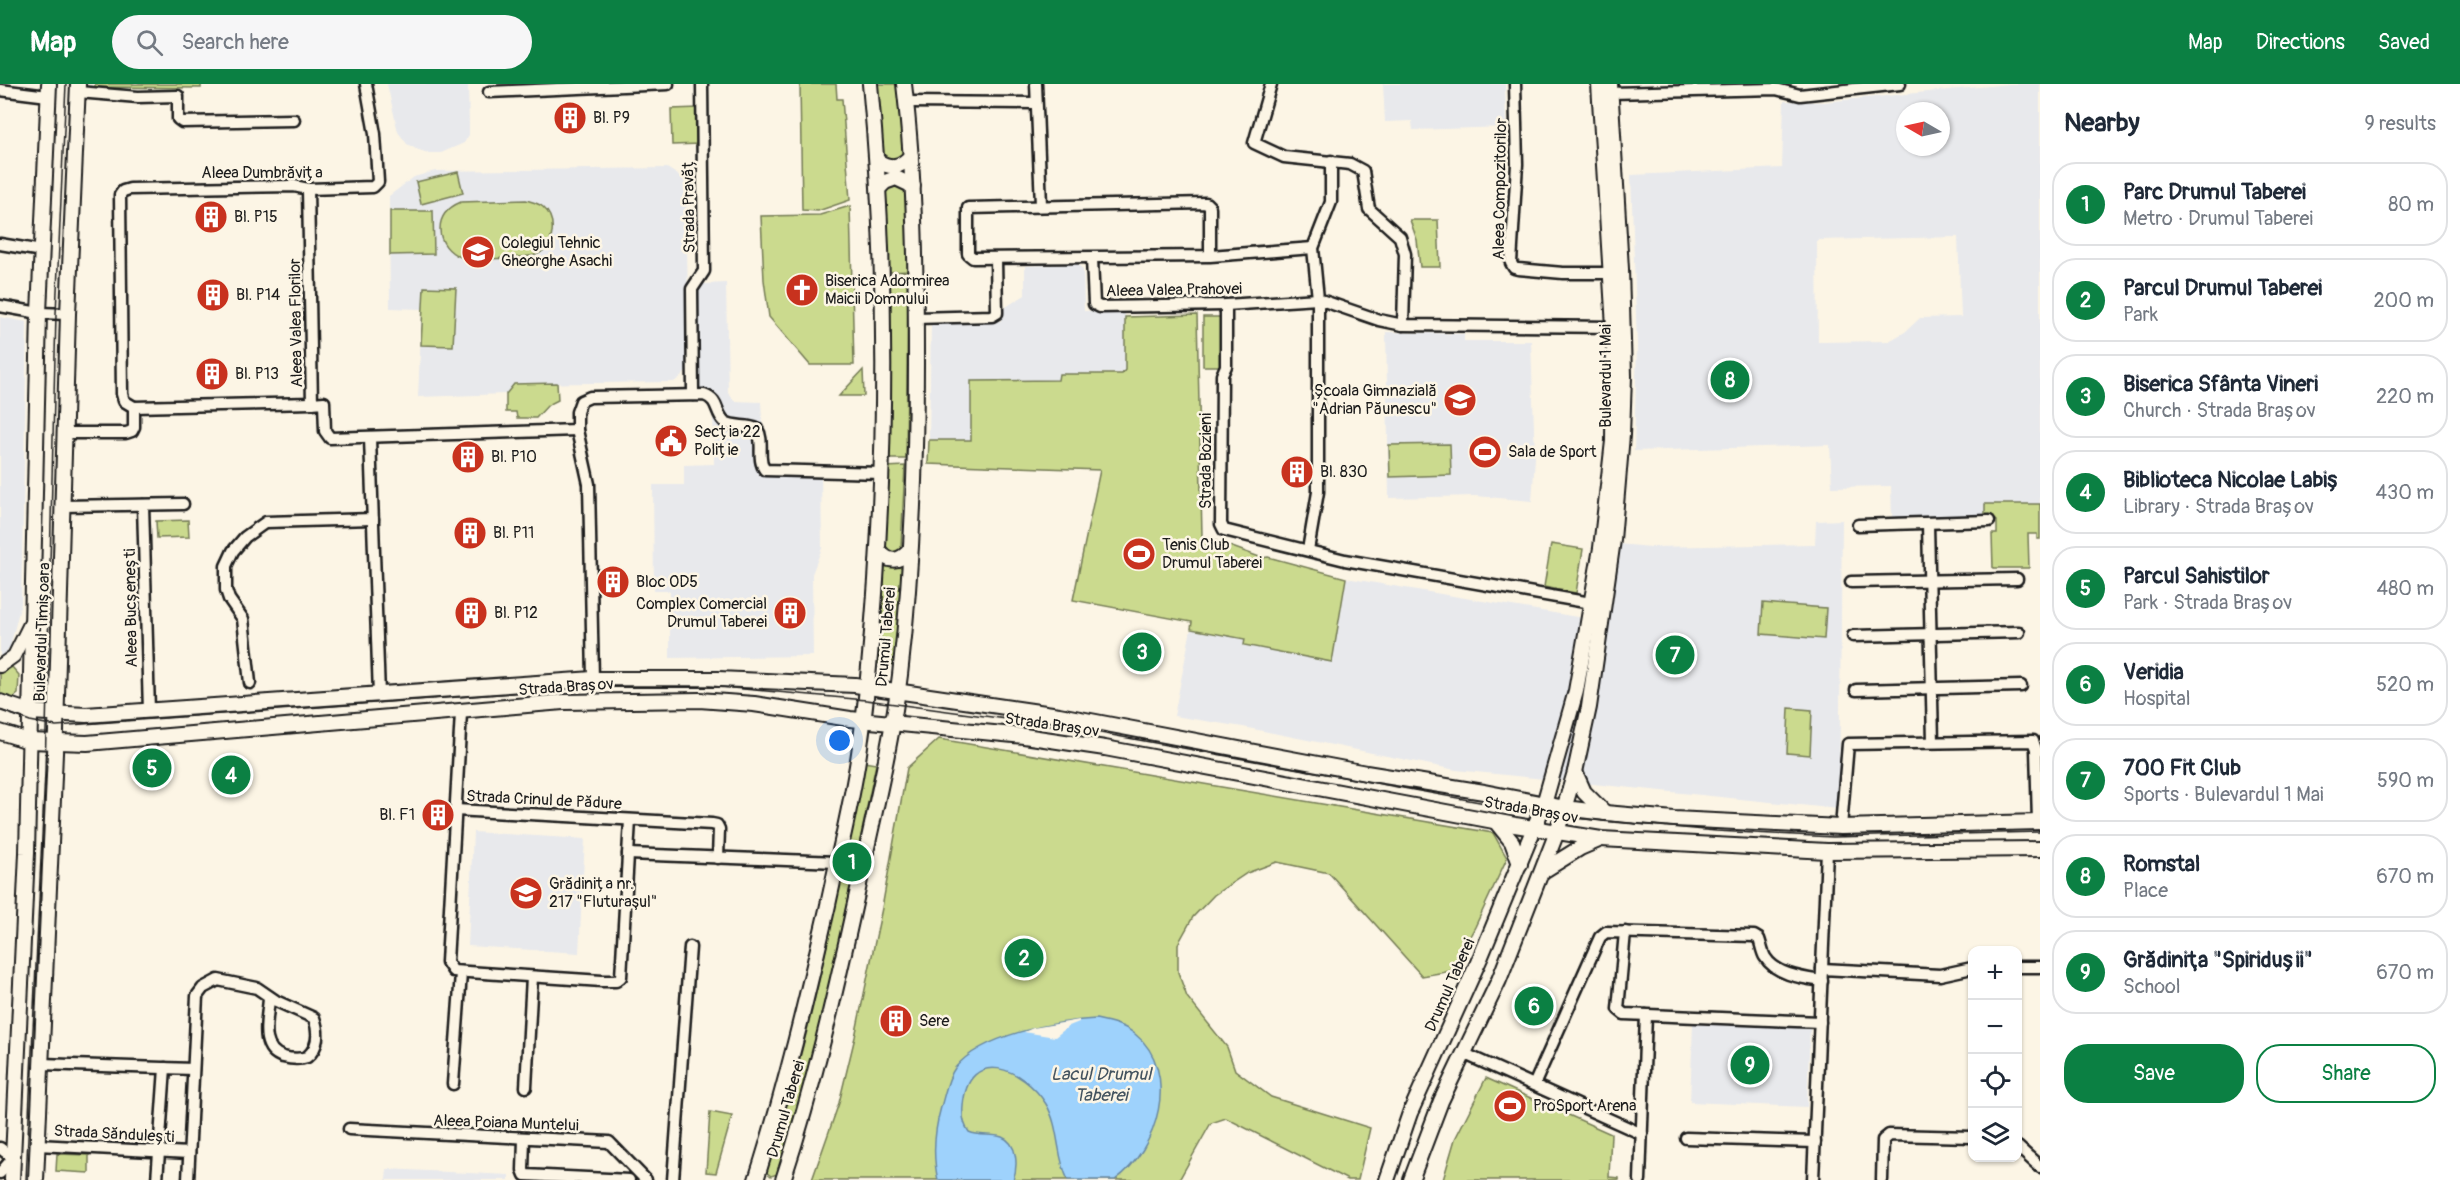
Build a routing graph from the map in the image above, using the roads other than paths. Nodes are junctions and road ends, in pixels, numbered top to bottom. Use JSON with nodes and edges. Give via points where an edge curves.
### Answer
{"nodes":[{"id":1,"x":138,"y":84,"type":"edge"},
{"id":2,"x":366,"y":84,"type":"edge"},
{"id":3,"x":668,"y":84,"type":"edge"},
{"id":4,"x":702,"y":84,"type":"edge"},
{"id":5,"x":870,"y":84,"type":"edge"},
{"id":6,"x":904,"y":84,"type":"edge"},
{"id":7,"x":1036,"y":84,"type":"edge"},
{"id":8,"x":1271,"y":84,"type":"edge"},
{"id":9,"x":1515,"y":84,"type":"edge"},
{"id":10,"x":1900,"y":84,"type":"edge"},
{"id":11,"x":1607,"y":87,"type":"edge"},
{"id":12,"x":1718,"y":87,"type":"edge"},
{"id":13,"x":78,"y":88,"type":"edge"},
{"id":14,"x":0,"y":90,"type":"edge"},
{"id":15,"x":48,"y":90,"type":"edge"},
{"id":16,"x":489,"y":92,"type":"dead end"},
{"id":17,"x":138,"y":97,"type":"junction"},
{"id":18,"x":906,"y":102,"type":"junction"},
{"id":19,"x":1036,"y":103,"type":"junction"},
{"id":20,"x":294,"y":120,"type":"dead end"},
{"id":21,"x":911,"y":156,"type":"junction"},
{"id":22,"x":877,"y":161,"type":"junction"},
{"id":23,"x":1331,"y":161,"type":"junction"},
{"id":24,"x":913,"y":186,"type":"junction"},
{"id":25,"x":879,"y":188,"type":"junction"},
{"id":26,"x":308,"y":189,"type":"junction"},
{"id":27,"x":1041,"y":205,"type":"junction"},
{"id":28,"x":0,"y":244,"type":"edge"},
{"id":29,"x":1313,"y":248,"type":"junction"},
{"id":30,"x":42,"y":251,"type":"junction"},
{"id":31,"x":1210,"y":256,"type":"junction"},
{"id":32,"x":1092,"y":258,"type":"junction"},
{"id":33,"x":996,"y":259,"type":"junction"},
{"id":34,"x":1612,"y":273,"type":"junction"},
{"id":35,"x":1318,"y":299,"type":"junction"},
{"id":36,"x":1226,"y":305,"type":"junction"},
{"id":37,"x":0,"y":306,"type":"edge"},
{"id":38,"x":39,"y":313,"type":"junction"},
{"id":39,"x":68,"y":314,"type":"junction"},
{"id":40,"x":916,"y":318,"type":"junction"},
{"id":41,"x":1403,"y":325,"type":"junction"},
{"id":42,"x":1614,"y":327,"type":"junction"},
{"id":43,"x":693,"y":395,"type":"junction"},
{"id":44,"x":312,"y":403,"type":"junction"},
{"id":45,"x":134,"y":407,"type":"junction"},
{"id":46,"x":577,"y":430,"type":"junction"},
{"id":47,"x":64,"y":433,"type":"junction"},
{"id":48,"x":370,"y":438,"type":"junction"},
{"id":49,"x":882,"y":473,"type":"junction"},
{"id":50,"x":183,"y":504,"type":"dead end"},
{"id":51,"x":143,"y":505,"type":"junction"},
{"id":52,"x":62,"y":506,"type":"junction"},
{"id":53,"x":373,"y":519,"type":"junction"},
{"id":54,"x":1989,"y":521,"type":"dead end"},
{"id":55,"x":1928,"y":524,"type":"junction"},
{"id":56,"x":1858,"y":525,"type":"dead end"},
{"id":57,"x":878,"y":549,"type":"junction"},
{"id":58,"x":910,"y":550,"type":"junction"},
{"id":59,"x":1308,"y":550,"type":"junction"},
{"id":60,"x":2017,"y":579,"type":"dead end"},
{"id":61,"x":1929,"y":581,"type":"junction"},
{"id":62,"x":1851,"y":582,"type":"dead end"},
{"id":63,"x":1591,"y":603,"type":"junction"},
{"id":64,"x":32,"y":617,"type":"junction"},
{"id":65,"x":2019,"y":632,"type":"dead end"},
{"id":66,"x":1931,"y":634,"type":"junction"},
{"id":67,"x":1853,"y":636,"type":"dead end"},
{"id":68,"x":0,"y":666,"type":"edge"},
{"id":69,"x":592,"y":679,"type":"junction"},
{"id":70,"x":250,"y":683,"type":"dead end"},
{"id":71,"x":2021,"y":686,"type":"dead end"},
{"id":72,"x":868,"y":687,"type":"junction"},
{"id":73,"x":1932,"y":688,"type":"junction"},
{"id":74,"x":1856,"y":690,"type":"dead end"},
{"id":75,"x":897,"y":692,"type":"junction"},
{"id":76,"x":379,"y":695,"type":"junction"},
{"id":77,"x":0,"y":702,"type":"edge"},
{"id":78,"x":148,"y":711,"type":"junction"},
{"id":79,"x":30,"y":712,"type":"junction"},
{"id":80,"x":461,"y":713,"type":"junction"},
{"id":81,"x":56,"y":714,"type":"junction"},
{"id":82,"x":864,"y":720,"type":"junction"},
{"id":83,"x":892,"y":723,"type":"junction"},
{"id":84,"x":0,"y":732,"type":"edge"},
{"id":85,"x":29,"y":741,"type":"junction"},
{"id":86,"x":1934,"y":742,"type":"junction"},
{"id":87,"x":55,"y":743,"type":"junction"},
{"id":88,"x":1575,"y":772,"type":"junction"},
{"id":89,"x":1554,"y":775,"type":"junction"},
{"id":90,"x":1512,"y":798,"type":"junction"},
{"id":91,"x":1544,"y":804,"type":"junction"},
{"id":92,"x":1565,"y":808,"type":"junction"},
{"id":93,"x":455,"y":810,"type":"junction"},
{"id":94,"x":1605,"y":813,"type":"junction"},
{"id":95,"x":630,"y":820,"type":"junction"},
{"id":96,"x":1496,"y":822,"type":"junction"},
{"id":97,"x":2039,"y":822,"type":"edge"},
{"id":98,"x":1841,"y":827,"type":"junction"},
{"id":99,"x":1535,"y":829,"type":"junction"},
{"id":100,"x":1557,"y":832,"type":"junction"},
{"id":101,"x":1601,"y":839,"type":"junction"},
{"id":102,"x":2040,"y":849,"type":"edge"},
{"id":103,"x":1827,"y":851,"type":"junction"},
{"id":104,"x":628,"y":854,"type":"junction"},
{"id":105,"x":718,"y":858,"type":"junction"},
{"id":106,"x":837,"y":862,"type":"junction"},
{"id":107,"x":1520,"y":864,"type":"junction"},
{"id":108,"x":1543,"y":871,"type":"junction"},
{"id":109,"x":1624,"y":933,"type":"junction"},
{"id":110,"x":690,"y":947,"type":"dead end"},
{"id":111,"x":2022,"y":967,"type":"edge"},
{"id":112,"x":2040,"y":967,"type":"edge"},
{"id":113,"x":1968,"y":969,"type":"edge"},
{"id":114,"x":461,"y":973,"type":"junction"},
{"id":115,"x":1822,"y":975,"type":"junction"},
{"id":116,"x":532,"y":977,"type":"junction"},
{"id":117,"x":269,"y":998,"type":"junction"},
{"id":118,"x":20,"y":1012,"type":"junction"},
{"id":119,"x":43,"y":1013,"type":"junction"},
{"id":120,"x":1646,"y":1015,"type":"junction"},
{"id":121,"x":1820,"y":1022,"type":"junction"},
{"id":122,"x":1465,"y":1054,"type":"junction"},
{"id":123,"x":41,"y":1064,"type":"junction"},
{"id":124,"x":165,"y":1068,"type":"junction"},
{"id":125,"x":193,"y":1069,"type":"junction"},
{"id":126,"x":453,"y":1084,"type":"dead end"},
{"id":127,"x":1534,"y":1085,"type":"junction"},
{"id":128,"x":526,"y":1087,"type":"dead end"},
{"id":129,"x":349,"y":1130,"type":"dead end"},
{"id":130,"x":1642,"y":1134,"type":"junction"},
{"id":131,"x":1968,"y":1137,"type":"edge"},
{"id":132,"x":1686,"y":1138,"type":"dead end"},
{"id":133,"x":524,"y":1139,"type":"junction"},
{"id":134,"x":1815,"y":1142,"type":"junction"},
{"id":135,"x":38,"y":1145,"type":"junction"},
{"id":136,"x":0,"y":1148,"type":"edge"},
{"id":137,"x":2022,"y":1151,"type":"edge"},
{"id":138,"x":159,"y":1152,"type":"junction"},
{"id":139,"x":189,"y":1153,"type":"junction"},
{"id":140,"x":13,"y":1158,"type":"junction"},
{"id":141,"x":2040,"y":1167,"type":"edge"},
{"id":142,"x":0,"y":1173,"type":"edge"},
{"id":143,"x":12,"y":1180,"type":"edge"},
{"id":144,"x":36,"y":1180,"type":"edge"},
{"id":145,"x":157,"y":1180,"type":"edge"},
{"id":146,"x":188,"y":1180,"type":"edge"},
{"id":147,"x":629,"y":1180,"type":"edge"},
{"id":148,"x":646,"y":1180,"type":"edge"},
{"id":149,"x":673,"y":1180,"type":"edge"},
{"id":150,"x":756,"y":1180,"type":"edge"},
{"id":151,"x":783,"y":1180,"type":"edge"},
{"id":152,"x":1388,"y":1180,"type":"edge"},
{"id":153,"x":1411,"y":1180,"type":"edge"},
{"id":154,"x":1640,"y":1180,"type":"edge"},
{"id":155,"x":1813,"y":1180,"type":"edge"},
{"id":156,"x":1882,"y":1180,"type":"edge"}],
"edges":[{"from":1,"to":17,"type":"street"},
{"from":2,"to":26,"type":"street","name":"Aleea Dumbrăvița","via":[[378,182],[373,187]]},
{"from":3,"to":16,"type":"street"},
{"from":4,"to":43,"type":"street","name":"Strada Pravăț","via":[[704,271],[692,289]]},
{"from":5,"to":22,"type":"main road","name":"Drumul Taberei"},
{"from":6,"to":18,"type":"main road","name":"Drumul Taberei"},
{"from":7,"to":19,"type":"street"},
{"from":8,"to":23,"type":"street","via":[[1254,143],[1284,156]]},
{"from":9,"to":34,"type":"street","name":"Aleea Compozitorilor","via":[[1517,164],[1511,263],[1518,269]]},
{"from":10,"to":12,"type":"street","via":[[1800,95],[1776,89]]},
{"from":11,"to":12,"type":"street"},
{"from":11,"to":34,"type":"main road","name":"Bulevardul 1 Mai"},
{"from":11,"to":88,"type":"main road","name":"Bulevardul 1 Mai","via":[[1623,310],[1622,435],[1607,588]]},
{"from":13,"to":17,"type":"street"},
{"from":13,"to":39,"type":"main road","name":"Bulevardul Timișoara"},
{"from":14,"to":15,"type":"street"},
{"from":15,"to":30,"type":"main road","name":"Bulevardul Timișoara"},
{"from":17,"to":20,"type":"street","via":[[178,96],[178,119],[182,122]]},
{"from":18,"to":19,"type":"street"},
{"from":18,"to":21,"type":"main road","name":"Drumul Taberei"},
{"from":19,"to":27,"type":"street"},
{"from":21,"to":22,"type":"main road","via":[[895,167]]},
{"from":21,"to":24,"type":"main road","name":"Drumul Taberei"},
{"from":22,"to":25,"type":"main road","name":"Drumul Taberei"},
{"from":23,"to":29,"type":"street","via":[[1330,202]]},
{"from":23,"to":41,"type":"street","via":[[1363,171],[1369,209],[1400,237],[1405,254]]},
{"from":24,"to":25,"type":"main road","via":[[896,178]]},
{"from":24,"to":40,"type":"main road","name":"Drumul Taberei"},
{"from":25,"to":49,"type":"main road","name":"Drumul Taberei","via":[[884,335]]},
{"from":26,"to":44,"type":"street","name":"Aleea Valea Florilor"},
{"from":26,"to":45,"type":"street","name":"Aleea Dumbrăvița","via":[[294,186],[123,191],[122,394],[124,401]]},
{"from":27,"to":31,"type":"street","via":[[1209,204]]},
{"from":27,"to":33,"type":"street","via":[[968,208],[970,257]]},
{"from":28,"to":30,"type":"street"},
{"from":29,"to":31,"type":"street"},
{"from":29,"to":35,"type":"street"},
{"from":30,"to":38,"type":"main road","name":"Bulevardul Timișoara"},
{"from":31,"to":32,"type":"street"},
{"from":32,"to":33,"type":"street"},
{"from":32,"to":36,"type":"street","name":"Aleea Valea Prahovei","via":[[1094,304],[1100,307]]},
{"from":33,"to":40,"type":"street","via":[[997,313]]},
{"from":34,"to":42,"type":"main road","name":"Bulevardul 1 Mai"},
{"from":35,"to":36,"type":"street","name":"Aleea Valea Prahovei"},
{"from":35,"to":41,"type":"street","name":"Aleea Valea Prahovei"},
{"from":35,"to":59,"type":"street","via":[[1318,492]]},
{"from":36,"to":59,"type":"street","name":"Strada Bozieni","via":[[1222,527]]},
{"from":37,"to":38,"type":"street"},
{"from":38,"to":39,"type":"street"},
{"from":38,"to":64,"type":"main road","name":"Bulevardul Timișoara"},
{"from":39,"to":47,"type":"main road","name":"Bulevardul Timișoara"},
{"from":40,"to":58,"type":"main road","name":"Drumul Taberei"},
{"from":41,"to":42,"type":"street","name":"Aleea Valea Prahovei"},
{"from":42,"to":63,"type":"main road","name":"Bulevardul 1 Mai","via":[[1613,441]]},
{"from":43,"to":46,"type":"street","via":[[584,399],[578,406]]},
{"from":43,"to":49,"type":"street","via":[[712,399],[726,422],[757,429],[765,470]]},
{"from":44,"to":45,"type":"street"},
{"from":44,"to":48,"type":"street","name":"Aleea Valea Florilor","via":[[324,402],[325,431],[330,438]]},
{"from":45,"to":47,"type":"street","via":[[132,431]]},
{"from":46,"to":48,"type":"street","name":"Aleea Valea Florilor"},
{"from":46,"to":69,"type":"street","via":[[589,484]]},
{"from":47,"to":52,"type":"main road","name":"Bulevardul Timișoara"},
{"from":48,"to":53,"type":"street"},
{"from":49,"to":57,"type":"main road","name":"Drumul Taberei"},
{"from":50,"to":51,"type":"street"},
{"from":51,"to":52,"type":"street"},
{"from":51,"to":78,"type":"street","name":"Aleea Bucșenești"},
{"from":52,"to":81,"type":"main road","name":"Bulevardul Timișoara"},
{"from":53,"to":70,"type":"street","via":[[266,522],[233,550],[226,566],[226,590],[243,619]]},
{"from":53,"to":76,"type":"street"},
{"from":54,"to":55,"type":"street"},
{"from":55,"to":56,"type":"street"},
{"from":55,"to":61,"type":"street"},
{"from":57,"to":58,"type":"main road","via":[[884,557],[894,560],[903,558]]},
{"from":57,"to":72,"type":"main road","name":"Drumul Taberei"},
{"from":58,"to":75,"type":"main road","name":"Drumul Taberei"},
{"from":59,"to":63,"type":"street","name":"Strada Bozieni","via":[[1345,560]]},
{"from":60,"to":61,"type":"street"},
{"from":61,"to":62,"type":"street"},
{"from":61,"to":66,"type":"street"},
{"from":63,"to":89,"type":"main road","name":"Bulevardul 1 Mai","via":[[1572,708]]},
{"from":64,"to":68,"type":"street","via":[[20,647]]},
{"from":64,"to":79,"type":"main road","name":"Bulevardul Timișoara"},
{"from":65,"to":66,"type":"street"},
{"from":66,"to":67,"type":"street"},
{"from":66,"to":73,"type":"street"},
{"from":69,"to":72,"type":"main road","name":"Strada Brașov","via":[[801,681]]},
{"from":69,"to":76,"type":"main road","name":"Strada Brașov"},
{"from":71,"to":73,"type":"street"},
{"from":72,"to":75,"type":"main road","name":"Strada Brașov"},
{"from":72,"to":82,"type":"main road","name":"Drumul Taberei"},
{"from":73,"to":74,"type":"street"},
{"from":73,"to":86,"type":"street"},
{"from":75,"to":83,"type":"main road","name":"Drumul Taberei"},
{"from":75,"to":90,"type":"main road","name":"Strada Brașov","via":[[1071,717]]},
{"from":76,"to":78,"type":"main road","name":"Strada Brașov"},
{"from":77,"to":79,"type":"main road","name":"Strada Brașov"},
{"from":78,"to":81,"type":"main road","name":"Strada Brașov"},
{"from":79,"to":81,"type":"main road","name":"Strada Brașov"},
{"from":79,"to":85,"type":"main road","name":"Bulevardul Timișoara"},
{"from":80,"to":82,"type":"main road","name":"Strada Brașov","via":[[580,701],[699,700]]},
{"from":80,"to":87,"type":"main road","name":"Strada Brașov"},
{"from":80,"to":93,"type":"street","name":"Strada Crinul de Pădure"},
{"from":81,"to":87,"type":"main road","name":"Bulevardul Timișoara"},
{"from":82,"to":83,"type":"main road","name":"Strada Brașov"},
{"from":82,"to":106,"type":"main road","name":"Drumul Taberei"},
{"from":83,"to":96,"type":"main road","name":"Strada Brașov","via":[[1105,748]]},
{"from":83,"to":151,"type":"main road","name":"Drumul Taberei","via":[[836,988]]},
{"from":84,"to":85,"type":"main road","name":"Strada Brașov"},
{"from":85,"to":87,"type":"main road","name":"Strada Brașov"},
{"from":85,"to":118,"type":"main road","name":"Bulevardul Timișoara"},
{"from":86,"to":97,"type":"street","via":[[2033,741]]},
{"from":86,"to":98,"type":"street","via":[[1848,744]]},
{"from":87,"to":119,"type":"main road","name":"Bulevardul Timișoara"},
{"from":88,"to":92,"type":"main road","name":"Bulevardul 1 Mai"},
{"from":88,"to":94,"type":"main road","via":[[1584,792]]},
{"from":89,"to":90,"type":"main road","via":[[1537,791]]},
{"from":89,"to":91,"type":"main road","name":"Bulevardul 1 Mai"},
{"from":90,"to":91,"type":"main road","name":"Strada Brașov"},
{"from":91,"to":92,"type":"main road","name":"Strada Brașov"},
{"from":91,"to":99,"type":"main road","name":"Drumul Taberei"},
{"from":92,"to":94,"type":"main road","name":"Strada Brașov"},
{"from":92,"to":100,"type":"main road"},
{"from":93,"to":95,"type":"street","name":"Strada Crinul de Pădure"},
{"from":93,"to":114,"type":"street","name":"Strada Crinul de Pădure","via":[[447,962],[453,971]]},
{"from":94,"to":98,"type":"main road","name":"Strada Brașov"},
{"from":95,"to":104,"type":"street","name":"Strada Crinul de Pădure"},
{"from":95,"to":105,"type":"street","name":"Strada Crinul de Pădure","via":[[717,825]]},
{"from":96,"to":99,"type":"main road","name":"Strada Brașov"},
{"from":96,"to":107,"type":"main road","via":[[1512,842]]},
{"from":97,"to":98,"type":"main road","name":"Strada Brașov"},
{"from":99,"to":100,"type":"main road","name":"Strada Brașov"},
{"from":99,"to":107,"type":"main road","name":"Drumul Taberei"},
{"from":100,"to":101,"type":"main road","name":"Strada Brașov"},
{"from":100,"to":108,"type":"main road"},
{"from":101,"to":103,"type":"main road","name":"Strada Brașov"},
{"from":101,"to":108,"type":"main road"},
{"from":102,"to":103,"type":"main road","name":"Strada Brașov"},
{"from":103,"to":115,"type":"street"},
{"from":104,"to":105,"type":"street"},
{"from":104,"to":116,"type":"street","name":"Strada Crinul de Pădure","via":[[621,977],[616,981]]},
{"from":105,"to":106,"type":"street"},
{"from":106,"to":150,"type":"main road","name":"Drumul Taberei","via":[[794,1051]]},
{"from":107,"to":152,"type":"main road","name":"Drumul Taberei","via":[[1410,1113]]},
{"from":108,"to":122,"type":"main road"},
{"from":109,"to":115,"type":"street","via":[[1754,936],[1759,939],[1765,957],[1782,970],[1799,977]]},
{"from":109,"to":120,"type":"street","via":[[1618,1008],[1624,1014]]},
{"from":109,"to":127,"type":"street","via":[[1606,932],[1600,937]]},
{"from":110,"to":149,"type":"street"},
{"from":111,"to":112,"type":"street"},
{"from":113,"to":115,"type":"street","via":[[1940,975]]},
{"from":114,"to":116,"type":"street","name":"Strada Crinul de Pădure"},
{"from":114,"to":126,"type":"street"},
{"from":115,"to":121,"type":"street"},
{"from":116,"to":128,"type":"street"},
{"from":117,"to":117,"type":"street","via":[[314,1018],[318,1028],[316,1046],[307,1057],[290,1059],[268,1046]]},
{"from":117,"to":125,"type":"street","via":[[257,988],[218,980],[203,988],[196,1000]]},
{"from":118,"to":119,"type":"main road"},
{"from":118,"to":140,"type":"main road","name":"Bulevardul Timișoara"},
{"from":119,"to":123,"type":"main road","name":"Bulevardul Timișoara"},
{"from":120,"to":121,"type":"street"},
{"from":120,"to":130,"type":"street"},
{"from":121,"to":134,"type":"street"},
{"from":122,"to":127,"type":"street"},
{"from":122,"to":153,"type":"main road","via":[[1427,1134]]},
{"from":123,"to":124,"type":"street"},
{"from":123,"to":135,"type":"main road","name":"Bulevardul Timișoara"},
{"from":124,"to":125,"type":"street"},
{"from":124,"to":138,"type":"street"},
{"from":125,"to":139,"type":"street"},
{"from":127,"to":130,"type":"street"},
{"from":129,"to":133,"type":"street","name":"Aleea Poiana Muntelui"},
{"from":130,"to":154,"type":"street"},
{"from":131,"to":156,"type":"street","via":[[1885,1136]]},
{"from":132,"to":134,"type":"street"},
{"from":133,"to":147,"type":"street","via":[[525,1175]]},
{"from":133,"to":148,"type":"street","name":"Aleea Poiana Muntelui","via":[[609,1142]]},
{"from":134,"to":155,"type":"street"},
{"from":135,"to":138,"type":"street","name":"Strada Săndulești"},
{"from":135,"to":144,"type":"main road","name":"Bulevardul Timișoara"},
{"from":136,"to":140,"type":"street"},
{"from":137,"to":141,"type":"street"},
{"from":138,"to":139,"type":"street","name":"Strada Săndulești"},
{"from":138,"to":145,"type":"street"},
{"from":139,"to":146,"type":"street"},
{"from":140,"to":142,"type":"street"},
{"from":140,"to":143,"type":"main road","name":"Bulevardul Timișoara"}]}
